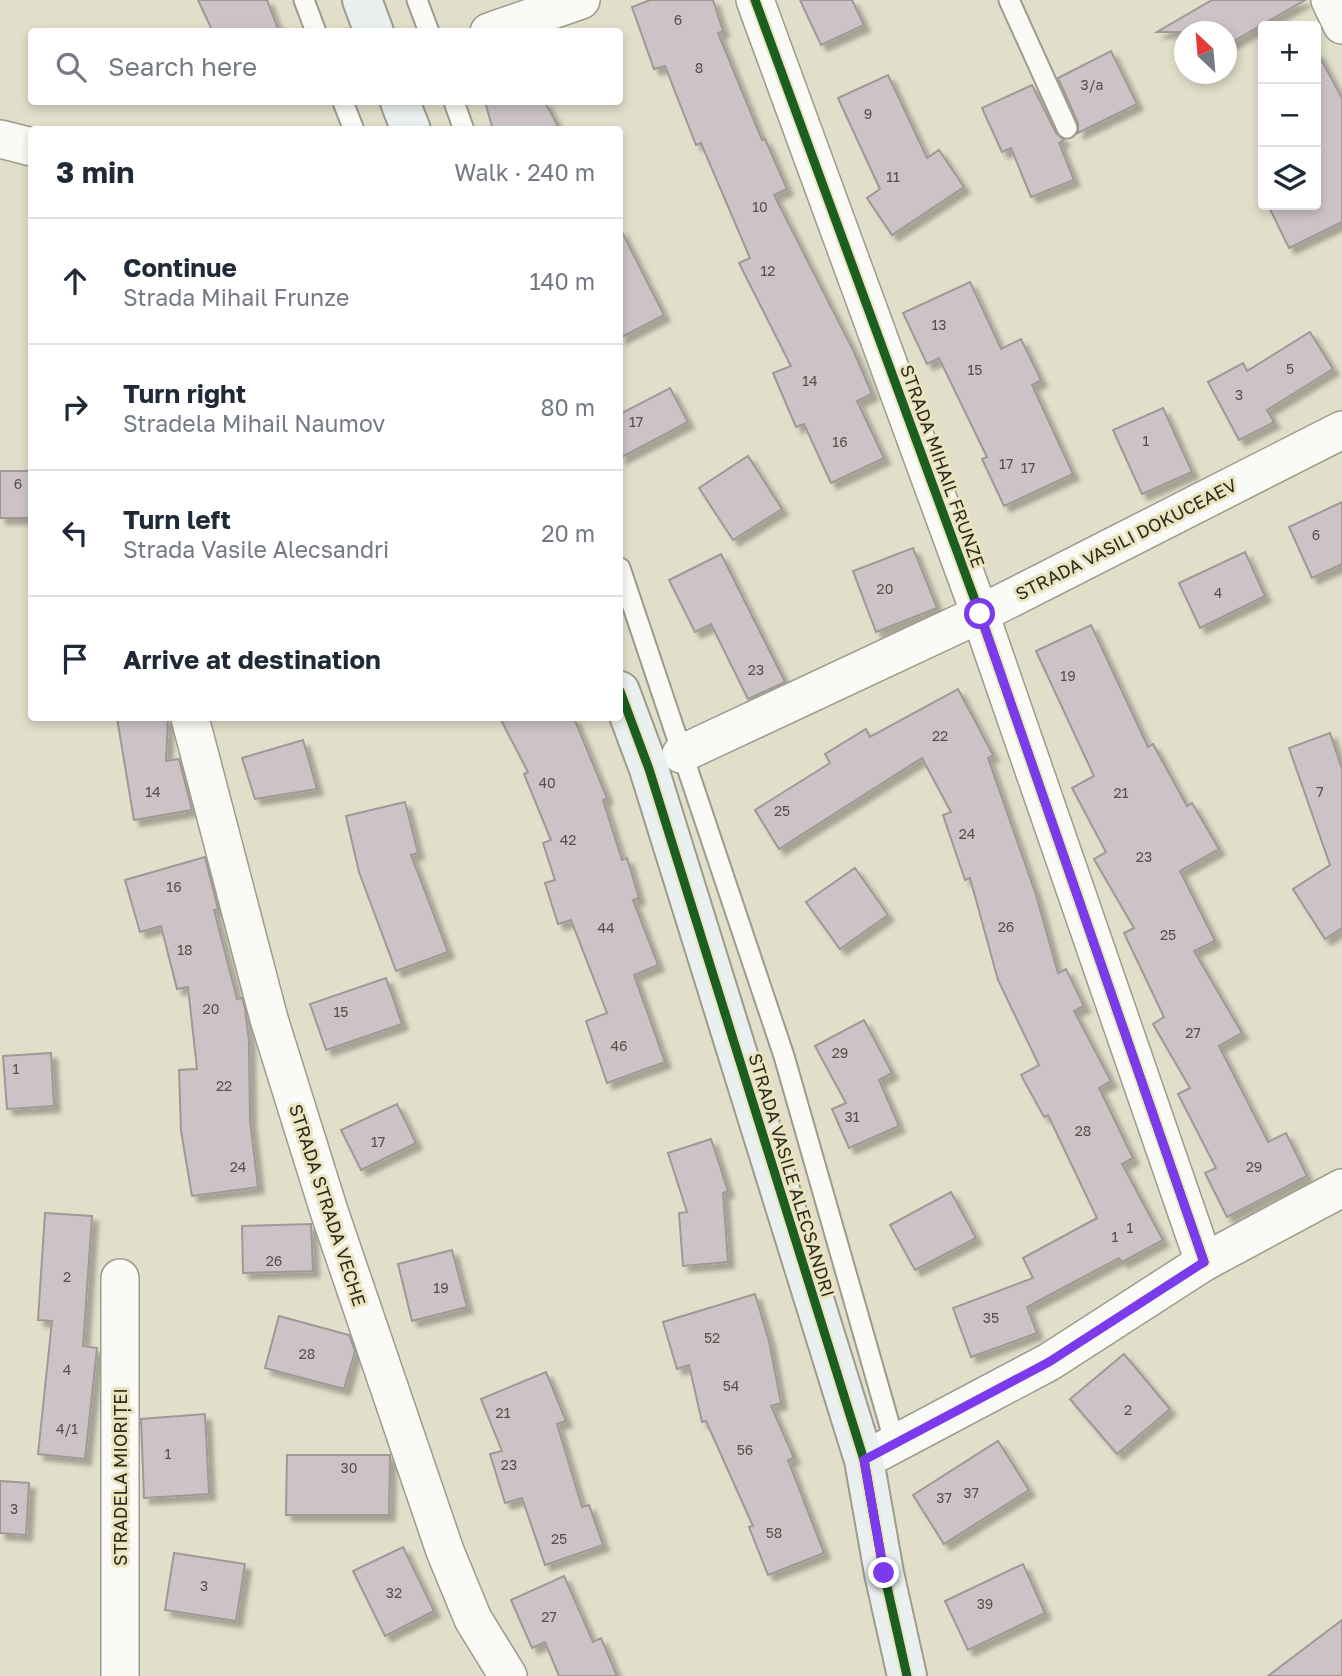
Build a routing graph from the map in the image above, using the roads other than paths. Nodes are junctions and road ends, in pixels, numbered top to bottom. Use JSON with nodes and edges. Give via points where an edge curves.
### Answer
{"nodes":[{"id":1,"x":304,"y":0,"type":"edge"},
{"id":2,"x":362,"y":0,"type":"edge"},
{"id":3,"x":417,"y":0,"type":"edge"},
{"id":4,"x":580,"y":0,"type":"edge"},
{"id":5,"x":755,"y":0,"type":"edge"},
{"id":6,"x":1009,"y":0,"type":"edge"},
{"id":7,"x":1330,"y":0,"type":"edge"},
{"id":8,"x":1342,"y":25,"type":"edge"},
{"id":9,"x":314,"y":28,"type":"edge"},
{"id":10,"x":372,"y":28,"type":"edge"},
{"id":11,"x":428,"y":28,"type":"edge"},
{"id":12,"x":500,"y":28,"type":"edge"},
{"id":13,"x":344,"y":105,"type":"edge"},
{"id":14,"x":401,"y":105,"type":"edge"},
{"id":15,"x":455,"y":105,"type":"edge"},
{"id":16,"x":352,"y":126,"type":"edge"},
{"id":17,"x":409,"y":126,"type":"edge"},
{"id":18,"x":463,"y":126,"type":"edge"},
{"id":19,"x":1067,"y":128,"type":"dead end"},
{"id":20,"x":0,"y":139,"type":"edge"},
{"id":21,"x":28,"y":146,"type":"edge"},
{"id":22,"x":1342,"y":430,"type":"edge"},
{"id":23,"x":623,"y":577,"type":"edge"},
{"id":24,"x":980,"y":614,"type":"junction"},
{"id":25,"x":623,"y":699,"type":"edge"},
{"id":26,"x":191,"y":721,"type":"edge"},
{"id":27,"x":681,"y":754,"type":"junction"},
{"id":28,"x":1342,"y":1188,"type":"edge"},
{"id":29,"x":1204,"y":1262,"type":"junction"},
{"id":30,"x":120,"y":1278,"type":"dead end"},
{"id":31,"x":879,"y":1452,"type":"junction"},
{"id":32,"x":120,"y":1676,"type":"edge"},
{"id":33,"x":508,"y":1676,"type":"edge"},
{"id":34,"x":907,"y":1676,"type":"edge"}],
"edges":[{"from":1,"to":9,"type":"lane"},
{"from":2,"to":10,"type":"main road"},
{"from":3,"to":11,"type":"lane"},
{"from":4,"to":12,"type":"street"},
{"from":5,"to":24,"type":"street","name":"STRADA MIHAIL FRUNZE"},
{"from":6,"to":19,"type":"lane"},
{"from":7,"to":8,"type":"street"},
{"from":13,"to":16,"type":"lane"},
{"from":14,"to":17,"type":"main road"},
{"from":15,"to":18,"type":"lane"},
{"from":20,"to":21,"type":"street"},
{"from":22,"to":24,"type":"street","name":"STRADA VASILI DOKUCEAEV"},
{"from":23,"to":27,"type":"lane"},
{"from":24,"to":27,"type":"street","name":"STRADA VASILI DOKUCEAEV"},
{"from":24,"to":29,"type":"street","name":"STRADA MIHAIL FRUNZE"},
{"from":25,"to":31,"type":"main road","name":"STRADA VASILE ALECSANDRI"},
{"from":26,"to":33,"type":"street","name":"STRADA STRADA VECHE","via":[[269,1019],[329,1211],[445,1551],[473,1619]]},
{"from":27,"to":31,"type":"lane","via":[[785,1056]]},
{"from":28,"to":29,"type":"street"},
{"from":29,"to":31,"type":"street","via":[[1049,1362]]},
{"from":30,"to":32,"type":"street","name":"STRADELA MIORIȚEI"},
{"from":31,"to":34,"type":"main road","name":"STRADA VASILE ALECSANDRI","via":[[884,1573]]}]}
